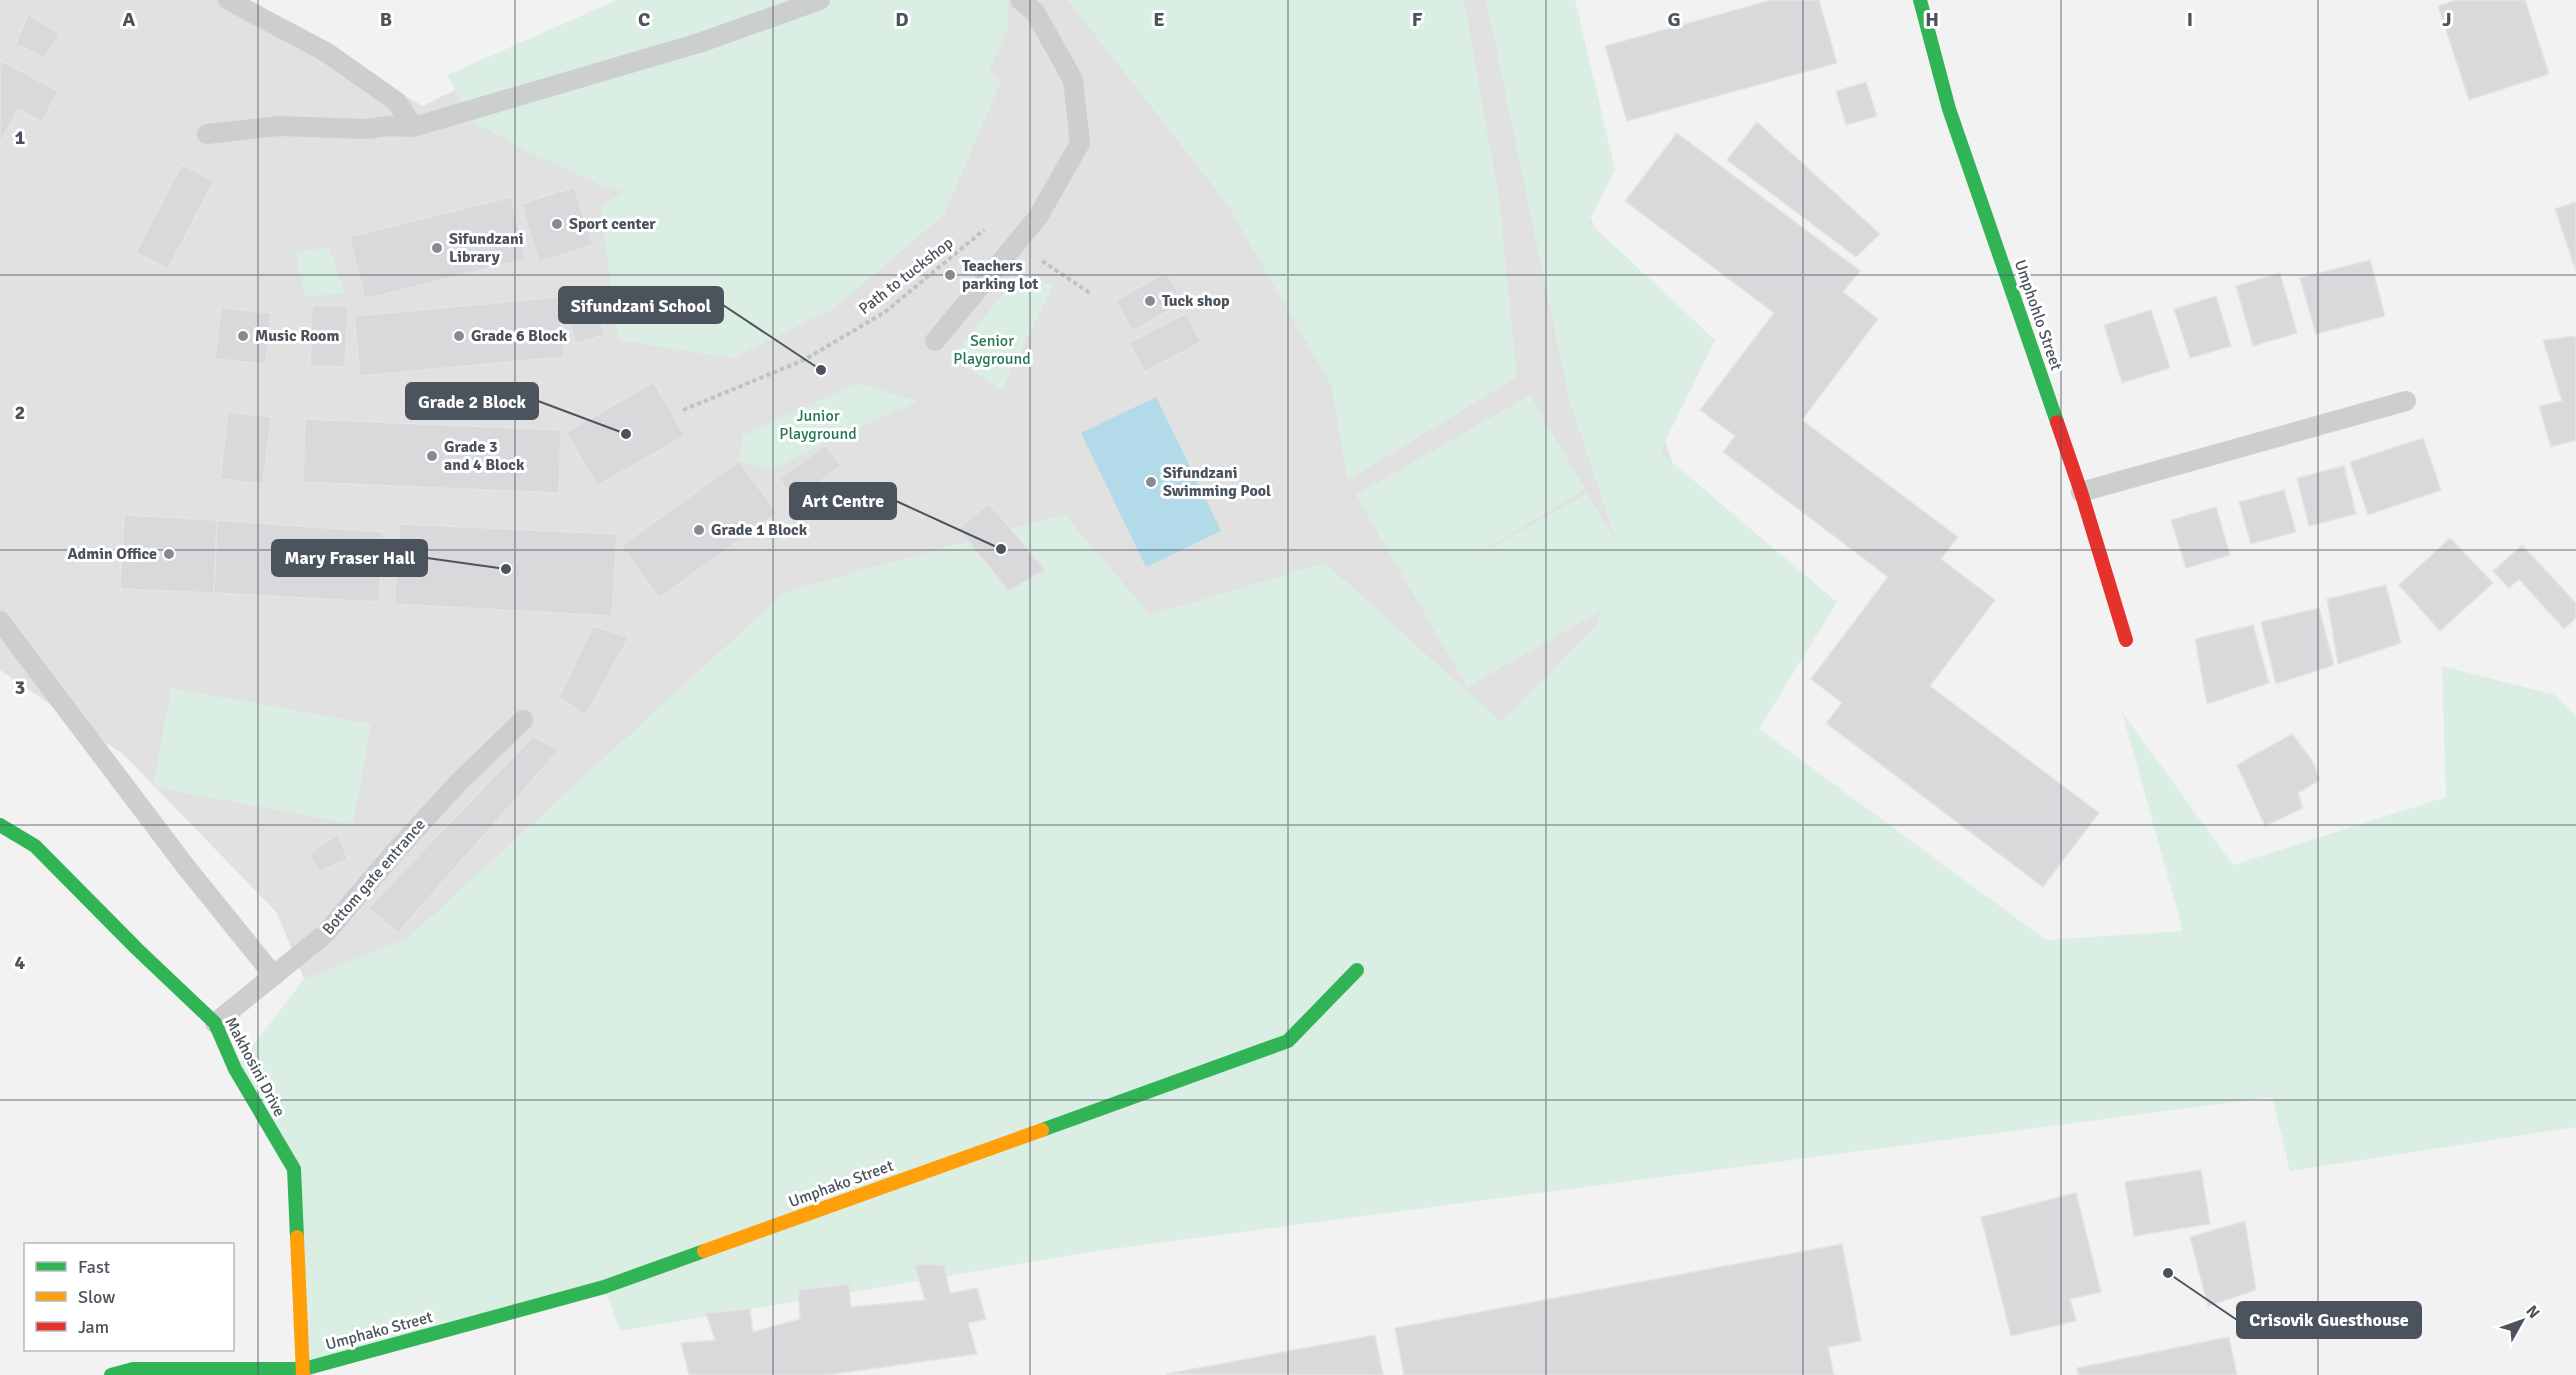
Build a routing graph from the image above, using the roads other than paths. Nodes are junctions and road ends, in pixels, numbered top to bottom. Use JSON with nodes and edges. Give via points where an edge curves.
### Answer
{"nodes":[{"id":1,"x":228,"y":0,"type":"edge"},
{"id":2,"x":820,"y":0,"type":"edge"},
{"id":3,"x":1020,"y":0,"type":"edge"},
{"id":4,"x":1920,"y":0,"type":"edge"},
{"id":5,"x":413,"y":127,"type":"junction"},
{"id":6,"x":207,"y":134,"type":"dead end"},
{"id":7,"x":935,"y":341,"type":"dead end"},
{"id":8,"x":2406,"y":401,"type":"dead end"},
{"id":9,"x":2081,"y":492,"type":"junction"},
{"id":10,"x":0,"y":621,"type":"edge"},
{"id":11,"x":2126,"y":640,"type":"dead end"},
{"id":12,"x":523,"y":720,"type":"dead end"},
{"id":13,"x":0,"y":825,"type":"edge"},
{"id":14,"x":1357,"y":970,"type":"dead end"},
{"id":15,"x":274,"y":976,"type":"junction"},
{"id":16,"x":215,"y":1023,"type":"junction"},
{"id":17,"x":303,"y":1372,"type":"edge"},
{"id":18,"x":111,"y":1375,"type":"edge"}],
"edges":[{"from":1,"to":5,"type":"lane","via":[[326,52],[397,102]]},
{"from":2,"to":5,"type":"lane","via":[[699,42]]},
{"from":3,"to":7,"type":"lane","via":[[1035,12],[1073,80],[1080,143],[1038,217]]},
{"from":4,"to":9,"type":"street","name":"Umphohlo Street","via":[[1949,109]]},
{"from":5,"to":6,"type":"lane","via":[[278,126]]},
{"from":8,"to":9,"type":"lane"},
{"from":9,"to":11,"type":"street","name":"Umphohlo Street"},
{"from":10,"to":15,"type":"lane","via":[[186,867]]},
{"from":12,"to":15,"type":"lane","name":"Bottom gate entrance","via":[[458,783],[325,934]]},
{"from":13,"to":16,"type":"street","name":"Makhosini Drive","via":[[35,846]]},
{"from":14,"to":17,"type":"street","name":"Umphako Street","via":[[1288,1041],[604,1287]]},
{"from":15,"to":16,"type":"lane","name":"Bottom gate entrance"},
{"from":16,"to":17,"type":"street","name":"Makhosini Drive","via":[[235,1069],[294,1169]]},
{"from":17,"to":18,"type":"street","name":"Umphako Street","via":[[133,1369]]}]}
